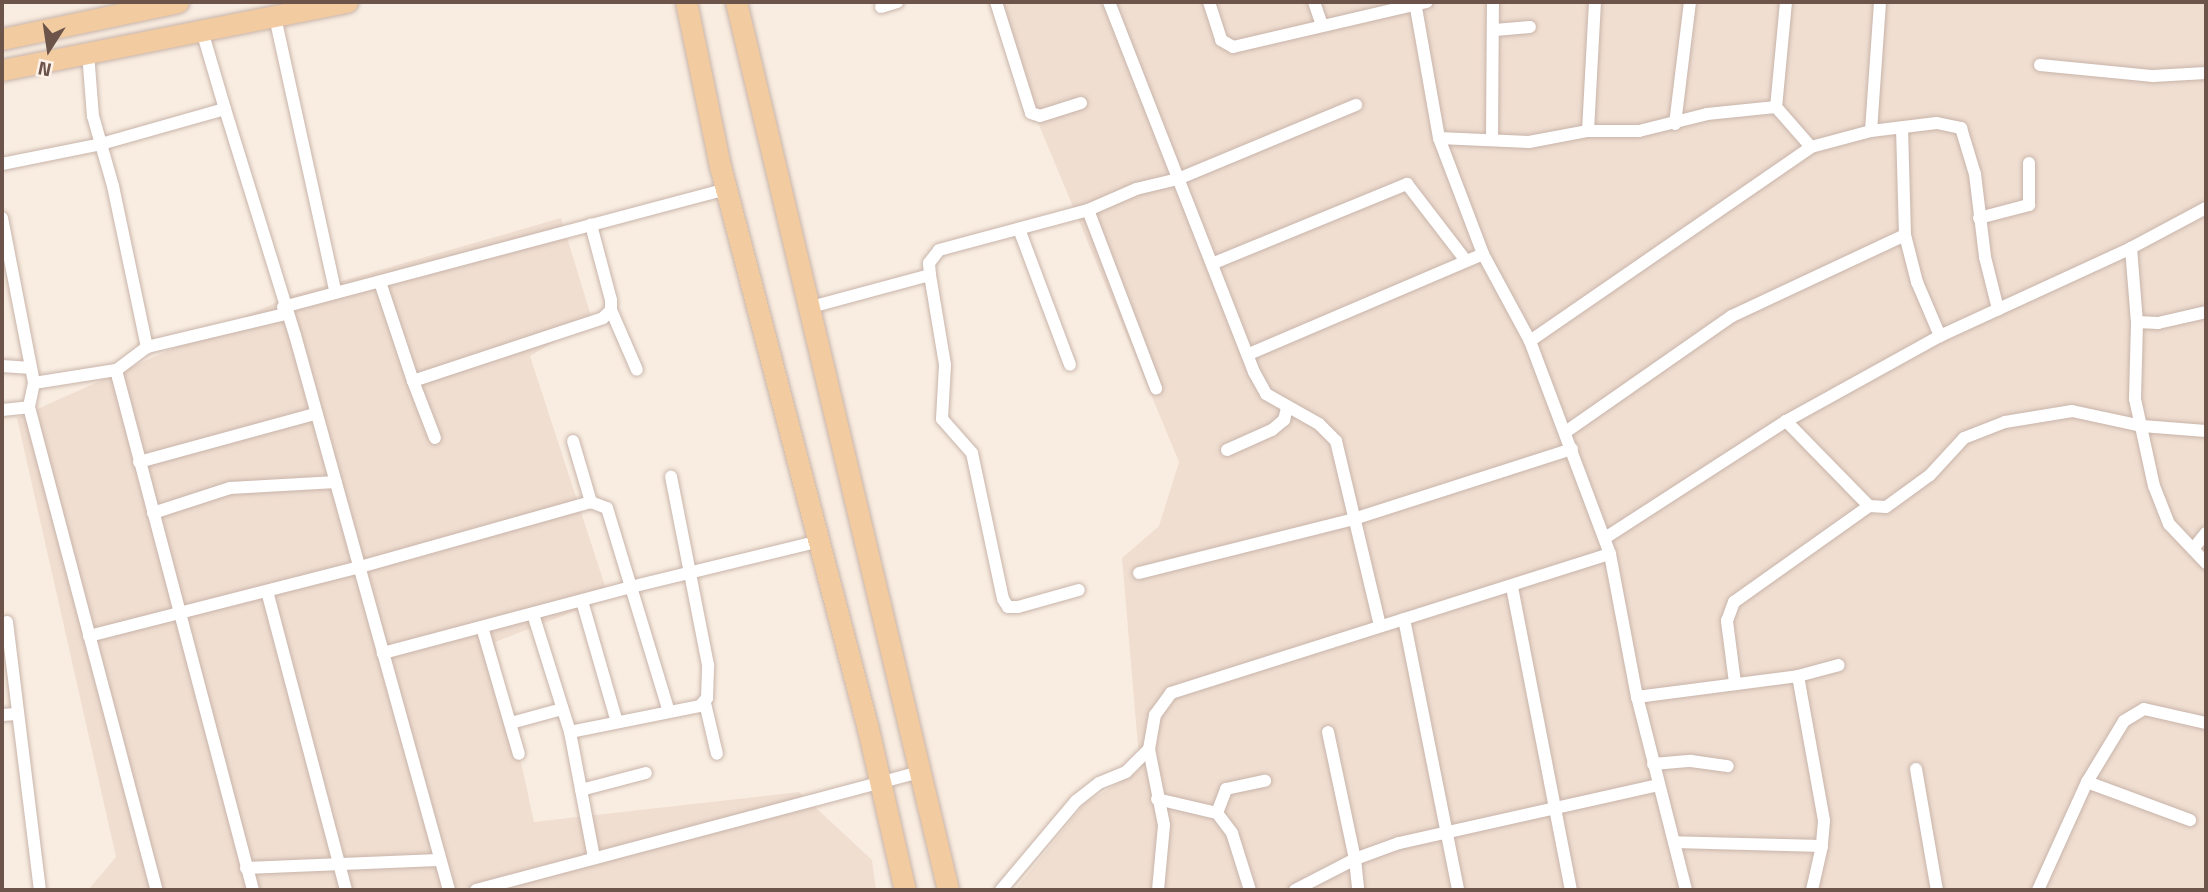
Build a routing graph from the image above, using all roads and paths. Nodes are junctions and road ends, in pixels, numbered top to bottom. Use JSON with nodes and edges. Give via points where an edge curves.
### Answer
{"nodes":[{"id":1,"x":178,"y":2,"type":"edge"},
{"id":2,"x":347,"y":2,"type":"edge"},
{"id":3,"x":686,"y":2,"type":"edge"},
{"id":4,"x":736,"y":2,"type":"edge"},
{"id":5,"x":897,"y":2,"type":"edge"},
{"id":6,"x":996,"y":2,"type":"edge"},
{"id":7,"x":1109,"y":2,"type":"edge"},
{"id":8,"x":1209,"y":2,"type":"edge"},
{"id":9,"x":1314,"y":2,"type":"edge"},
{"id":10,"x":1493,"y":2,"type":"edge"},
{"id":11,"x":1595,"y":2,"type":"edge"},
{"id":12,"x":1690,"y":2,"type":"edge"},
{"id":13,"x":1786,"y":2,"type":"edge"},
{"id":14,"x":1880,"y":2,"type":"edge"},
{"id":15,"x":1419,"y":3,"type":"edge"},
{"id":16,"x":881,"y":7,"type":"dead end"},
{"id":17,"x":275,"y":17,"type":"junction"},
{"id":18,"x":1322,"y":25,"type":"junction"},
{"id":19,"x":1530,"y":27,"type":"dead end"},
{"id":20,"x":1495,"y":30,"type":"junction"},
{"id":21,"x":202,"y":31,"type":"junction"},
{"id":22,"x":2,"y":39,"type":"edge"},
{"id":23,"x":88,"y":53,"type":"junction"},
{"id":24,"x":2040,"y":65,"type":"dead end"},
{"id":25,"x":2,"y":70,"type":"edge"},
{"id":26,"x":2206,"y":73,"type":"edge"},
{"id":27,"x":1081,"y":103,"type":"dead end"},
{"id":28,"x":1356,"y":105,"type":"dead end"},
{"id":29,"x":1776,"y":107,"type":"junction"},
{"id":30,"x":225,"y":109,"type":"junction"},
{"id":31,"x":1675,"y":124,"type":"junction"},
{"id":32,"x":1902,"y":128,"type":"junction"},
{"id":33,"x":1588,"y":131,"type":"junction"},
{"id":34,"x":1871,"y":131,"type":"junction"},
{"id":35,"x":1439,"y":138,"type":"junction"},
{"id":36,"x":1492,"y":138,"type":"junction"},
{"id":37,"x":101,"y":144,"type":"junction"},
{"id":38,"x":1811,"y":147,"type":"junction"},
{"id":39,"x":2028,"y":163,"type":"dead end"},
{"id":40,"x":2,"y":164,"type":"edge"},
{"id":41,"x":1178,"y":178,"type":"junction"},
{"id":42,"x":726,"y":189,"type":"junction"},
{"id":43,"x":2206,"y":208,"type":"edge"},
{"id":44,"x":1088,"y":209,"type":"junction"},
{"id":45,"x":1979,"y":218,"type":"junction"},
{"id":46,"x":2,"y":221,"type":"edge"},
{"id":47,"x":591,"y":225,"type":"junction"},
{"id":48,"x":1019,"y":229,"type":"junction"},
{"id":49,"x":1905,"y":235,"type":"junction"},
{"id":50,"x":2131,"y":248,"type":"junction"},
{"id":51,"x":1483,"y":254,"type":"junction"},
{"id":52,"x":1466,"y":261,"type":"junction"},
{"id":53,"x":1214,"y":263,"type":"junction"},
{"id":54,"x":930,"y":275,"type":"junction"},
{"id":55,"x":380,"y":282,"type":"junction"},
{"id":56,"x":335,"y":290,"type":"junction"},
{"id":57,"x":811,"y":307,"type":"junction"},
{"id":58,"x":1998,"y":309,"type":"junction"},
{"id":59,"x":611,"y":310,"type":"junction"},
{"id":60,"x":284,"y":311,"type":"junction"},
{"id":61,"x":2206,"y":312,"type":"edge"},
{"id":62,"x":2137,"y":322,"type":"junction"},
{"id":63,"x":1940,"y":336,"type":"junction"},
{"id":64,"x":1530,"y":341,"type":"junction"},
{"id":65,"x":147,"y":348,"type":"junction"},
{"id":66,"x":1249,"y":354,"type":"junction"},
{"id":67,"x":1070,"y":365,"type":"dead end"},
{"id":68,"x":2,"y":366,"type":"edge"},
{"id":69,"x":32,"y":368,"type":"junction"},
{"id":70,"x":116,"y":370,"type":"junction"},
{"id":71,"x":637,"y":370,"type":"dead end"},
{"id":72,"x":413,"y":381,"type":"junction"},
{"id":73,"x":34,"y":383,"type":"junction"},
{"id":74,"x":1156,"y":388,"type":"dead end"},
{"id":75,"x":29,"y":407,"type":"junction"},
{"id":76,"x":1287,"y":408,"type":"junction"},
{"id":77,"x":2,"y":410,"type":"edge"},
{"id":78,"x":315,"y":414,"type":"junction"},
{"id":79,"x":1786,"y":421,"type":"junction"},
{"id":80,"x":2142,"y":426,"type":"junction"},
{"id":81,"x":1567,"y":431,"type":"junction"},
{"id":82,"x":2206,"y":431,"type":"edge"},
{"id":83,"x":435,"y":439,"type":"dead end"},
{"id":84,"x":573,"y":441,"type":"dead end"},
{"id":85,"x":1572,"y":449,"type":"junction"},
{"id":86,"x":1227,"y":450,"type":"dead end"},
{"id":87,"x":139,"y":462,"type":"junction"},
{"id":88,"x":671,"y":477,"type":"dead end"},
{"id":89,"x":336,"y":482,"type":"junction"},
{"id":90,"x":591,"y":502,"type":"junction"},
{"id":91,"x":1869,"y":506,"type":"junction"},
{"id":92,"x":153,"y":513,"type":"junction"},
{"id":93,"x":1354,"y":519,"type":"junction"},
{"id":94,"x":2206,"y":533,"type":"edge"},
{"id":95,"x":1605,"y":538,"type":"junction"},
{"id":96,"x":816,"y":542,"type":"junction"},
{"id":97,"x":2193,"y":549,"type":"junction"},
{"id":98,"x":1610,"y":554,"type":"junction"},
{"id":99,"x":2206,"y":563,"type":"edge"},
{"id":100,"x":360,"y":568,"type":"junction"},
{"id":101,"x":689,"y":573,"type":"junction"},
{"id":102,"x":1139,"y":573,"type":"dead end"},
{"id":103,"x":631,"y":587,"type":"junction"},
{"id":104,"x":1512,"y":587,"type":"junction"},
{"id":105,"x":1079,"y":590,"type":"dead end"},
{"id":106,"x":267,"y":591,"type":"junction"},
{"id":107,"x":582,"y":601,"type":"junction"},
{"id":108,"x":178,"y":613,"type":"junction"},
{"id":109,"x":533,"y":614,"type":"junction"},
{"id":110,"x":1404,"y":620,"type":"junction"},
{"id":111,"x":7,"y":622,"type":"dead end"},
{"id":112,"x":1380,"y":626,"type":"junction"},
{"id":113,"x":482,"y":627,"type":"junction"},
{"id":114,"x":89,"y":636,"type":"junction"},
{"id":115,"x":383,"y":653,"type":"junction"},
{"id":116,"x":1839,"y":665,"type":"dead end"},
{"id":117,"x":1798,"y":676,"type":"junction"},
{"id":118,"x":1735,"y":683,"type":"junction"},
{"id":119,"x":1637,"y":697,"type":"junction"},
{"id":120,"x":705,"y":703,"type":"junction"},
{"id":121,"x":562,"y":709,"type":"junction"},
{"id":122,"x":669,"y":712,"type":"junction"},
{"id":123,"x":16,"y":714,"type":"junction"},
{"id":124,"x":2,"y":715,"type":"edge"},
{"id":125,"x":617,"y":722,"type":"junction"},
{"id":126,"x":511,"y":723,"type":"junction"},
{"id":127,"x":2206,"y":723,"type":"edge"},
{"id":128,"x":570,"y":732,"type":"junction"},
{"id":129,"x":1328,"y":732,"type":"dead end"},
{"id":130,"x":1149,"y":749,"type":"junction"},
{"id":131,"x":519,"y":754,"type":"dead end"},
{"id":132,"x":717,"y":754,"type":"dead end"},
{"id":133,"x":1653,"y":764,"type":"junction"},
{"id":134,"x":1728,"y":765,"type":"dead end"},
{"id":135,"x":1916,"y":769,"type":"dead end"},
{"id":136,"x":920,"y":772,"type":"junction"},
{"id":137,"x":646,"y":773,"type":"dead end"},
{"id":138,"x":1265,"y":781,"type":"dead end"},
{"id":139,"x":2087,"y":782,"type":"junction"},
{"id":140,"x":879,"y":783,"type":"junction"},
{"id":141,"x":1657,"y":785,"type":"junction"},
{"id":142,"x":581,"y":790,"type":"junction"},
{"id":143,"x":1157,"y":799,"type":"junction"},
{"id":144,"x":1183,"y":806,"type":"junction"},
{"id":145,"x":1557,"y":807,"type":"junction"},
{"id":146,"x":1217,"y":813,"type":"junction"},
{"id":147,"x":2190,"y":820,"type":"dead end"},
{"id":148,"x":1164,"y":825,"type":"junction"},
{"id":149,"x":1449,"y":832,"type":"junction"},
{"id":150,"x":1674,"y":842,"type":"junction"},
{"id":151,"x":1822,"y":846,"type":"junction"},
{"id":152,"x":594,"y":858,"type":"junction"},
{"id":153,"x":1356,"y":859,"type":"junction"},
{"id":154,"x":438,"y":860,"type":"junction"},
{"id":155,"x":342,"y":862,"type":"junction"},
{"id":156,"x":246,"y":868,"type":"junction"},
{"id":157,"x":40,"y":890,"type":"edge"},
{"id":158,"x":157,"y":890,"type":"edge"},
{"id":159,"x":253,"y":890,"type":"edge"},
{"id":160,"x":346,"y":890,"type":"edge"},
{"id":161,"x":449,"y":890,"type":"edge"},
{"id":162,"x":475,"y":890,"type":"edge"},
{"id":163,"x":905,"y":890,"type":"edge"},
{"id":164,"x":948,"y":890,"type":"edge"},
{"id":165,"x":1001,"y":890,"type":"edge"},
{"id":166,"x":1158,"y":890,"type":"edge"},
{"id":167,"x":1250,"y":890,"type":"edge"},
{"id":168,"x":1295,"y":890,"type":"edge"},
{"id":169,"x":1358,"y":890,"type":"edge"},
{"id":170,"x":1458,"y":890,"type":"edge"},
{"id":171,"x":1571,"y":890,"type":"edge"},
{"id":172,"x":1686,"y":890,"type":"edge"},
{"id":173,"x":1812,"y":890,"type":"edge"},
{"id":174,"x":1937,"y":890,"type":"edge"},
{"id":175,"x":2038,"y":890,"type":"edge"}],
"edges":[{"from":1,"to":22,"type":"main road"},
{"from":2,"to":17,"type":"main road"},
{"from":3,"to":42,"type":"main road"},
{"from":4,"to":57,"type":"main road"},
{"from":5,"to":16,"type":"street"},
{"from":6,"to":27,"type":"street","via":[[1031,113],[1040,116]]},
{"from":7,"to":41,"type":"street"},
{"from":8,"to":18,"type":"street","via":[[1221,40],[1233,47]]},
{"from":9,"to":18,"type":"street"},
{"from":10,"to":20,"type":"street"},
{"from":11,"to":33,"type":"street"},
{"from":12,"to":31,"type":"street"},
{"from":13,"to":29,"type":"street"},
{"from":14,"to":34,"type":"street"},
{"from":15,"to":18,"type":"street"},
{"from":15,"to":35,"type":"street"},
{"from":17,"to":21,"type":"main road"},
{"from":17,"to":56,"type":"street"},
{"from":19,"to":20,"type":"street"},
{"from":20,"to":36,"type":"street"},
{"from":21,"to":23,"type":"main road"},
{"from":21,"to":30,"type":"street"},
{"from":23,"to":25,"type":"main road"},
{"from":23,"to":37,"type":"street"},
{"from":24,"to":26,"type":"street","via":[[2153,76]]},
{"from":28,"to":41,"type":"street"},
{"from":29,"to":31,"type":"street","via":[[1707,114]]},
{"from":29,"to":38,"type":"street"},
{"from":30,"to":37,"type":"street"},
{"from":30,"to":60,"type":"street"},
{"from":31,"to":33,"type":"street","via":[[1617,133]]},
{"from":32,"to":34,"type":"street"},
{"from":32,"to":45,"type":"street","via":[[1937,123],[1961,128],[1975,174]]},
{"from":32,"to":49,"type":"street"},
{"from":33,"to":36,"type":"street","via":[[1529,142]]},
{"from":34,"to":38,"type":"street"},
{"from":35,"to":36,"type":"street"},
{"from":35,"to":51,"type":"street"},
{"from":37,"to":40,"type":"street"},
{"from":37,"to":65,"type":"street"},
{"from":38,"to":64,"type":"street"},
{"from":39,"to":45,"type":"street","via":[[2029,205]]},
{"from":41,"to":44,"type":"street"},
{"from":41,"to":53,"type":"street"},
{"from":42,"to":47,"type":"street"},
{"from":42,"to":96,"type":"main road"},
{"from":43,"to":50,"type":"street"},
{"from":44,"to":48,"type":"street"},
{"from":44,"to":74,"type":"street"},
{"from":45,"to":58,"type":"street"},
{"from":46,"to":69,"type":"street"},
{"from":47,"to":55,"type":"street"},
{"from":47,"to":59,"type":"street"},
{"from":48,"to":54,"type":"street","via":[[939,250],[929,263]]},
{"from":48,"to":67,"type":"street"},
{"from":49,"to":63,"type":"street","via":[[1917,282]]},
{"from":49,"to":81,"type":"street","via":[[1732,316]]},
{"from":50,"to":58,"type":"street"},
{"from":50,"to":62,"type":"street"},
{"from":51,"to":52,"type":"street"},
{"from":51,"to":64,"type":"street"},
{"from":52,"to":53,"type":"street","via":[[1407,184]]},
{"from":52,"to":66,"type":"street"},
{"from":53,"to":66,"type":"street"},
{"from":54,"to":57,"type":"street"},
{"from":54,"to":105,"type":"street","via":[[945,365],[942,419],[972,453],[1003,599],[1008,607],[1018,607]]},
{"from":55,"to":56,"type":"street"},
{"from":55,"to":72,"type":"street"},
{"from":56,"to":60,"type":"street"},
{"from":57,"to":136,"type":"main road"},
{"from":58,"to":63,"type":"street"},
{"from":59,"to":71,"type":"street"},
{"from":59,"to":72,"type":"street","via":[[603,318]]},
{"from":60,"to":65,"type":"street"},
{"from":60,"to":78,"type":"street"},
{"from":61,"to":62,"type":"street","via":[[2158,323]]},
{"from":62,"to":80,"type":"street","via":[[2135,389]]},
{"from":63,"to":79,"type":"street"},
{"from":64,"to":81,"type":"street"},
{"from":65,"to":70,"type":"street"},
{"from":66,"to":76,"type":"street","via":[[1266,394]]},
{"from":68,"to":69,"type":"street"},
{"from":69,"to":73,"type":"street"},
{"from":70,"to":73,"type":"street"},
{"from":70,"to":87,"type":"street"},
{"from":72,"to":83,"type":"street"},
{"from":73,"to":75,"type":"street"},
{"from":75,"to":77,"type":"street"},
{"from":75,"to":114,"type":"street"},
{"from":76,"to":86,"type":"street","via":[[1284,420],[1272,430]]},
{"from":76,"to":93,"type":"street","via":[[1320,424],[1336,441]]},
{"from":78,"to":87,"type":"street"},
{"from":78,"to":89,"type":"street"},
{"from":79,"to":91,"type":"street"},
{"from":79,"to":95,"type":"street"},
{"from":80,"to":82,"type":"street"},
{"from":80,"to":91,"type":"street","via":[[2063,411],[1989,426],[1964,438],[1930,475],[1886,508]]},
{"from":80,"to":97,"type":"street","via":[[2161,508],[2169,524]]},
{"from":81,"to":85,"type":"street"},
{"from":84,"to":90,"type":"street"},
{"from":85,"to":93,"type":"street"},
{"from":85,"to":95,"type":"street"},
{"from":87,"to":92,"type":"street"},
{"from":88,"to":101,"type":"street"},
{"from":89,"to":92,"type":"street","via":[[230,488]]},
{"from":89,"to":100,"type":"street"},
{"from":90,"to":100,"type":"street"},
{"from":90,"to":103,"type":"street","via":[[607,508]]},
{"from":91,"to":118,"type":"street","via":[[1728,610]]},
{"from":92,"to":108,"type":"street"},
{"from":93,"to":102,"type":"street"},
{"from":93,"to":112,"type":"street"},
{"from":94,"to":97,"type":"street"},
{"from":95,"to":98,"type":"street"},
{"from":96,"to":101,"type":"street"},
{"from":96,"to":140,"type":"main road"},
{"from":97,"to":99,"type":"street"},
{"from":98,"to":104,"type":"street"},
{"from":98,"to":119,"type":"street"},
{"from":100,"to":106,"type":"street"},
{"from":100,"to":115,"type":"street"},
{"from":101,"to":103,"type":"street"},
{"from":101,"to":120,"type":"street","via":[[708,665]]},
{"from":103,"to":107,"type":"street"},
{"from":103,"to":122,"type":"street"},
{"from":104,"to":110,"type":"street"},
{"from":104,"to":145,"type":"street"},
{"from":106,"to":108,"type":"street"},
{"from":106,"to":155,"type":"street"},
{"from":107,"to":109,"type":"street"},
{"from":107,"to":125,"type":"street"},
{"from":108,"to":114,"type":"street"},
{"from":108,"to":156,"type":"street"},
{"from":109,"to":113,"type":"street"},
{"from":109,"to":121,"type":"street"},
{"from":110,"to":112,"type":"street"},
{"from":110,"to":149,"type":"street"},
{"from":111,"to":123,"type":"street"},
{"from":112,"to":130,"type":"street","via":[[1179,688],[1154,715]]},
{"from":113,"to":115,"type":"street"},
{"from":113,"to":126,"type":"street"},
{"from":114,"to":158,"type":"street"},
{"from":115,"to":154,"type":"street"},
{"from":116,"to":117,"type":"street"},
{"from":117,"to":118,"type":"street"},
{"from":117,"to":151,"type":"street","via":[[1824,821]]},
{"from":118,"to":119,"type":"street"},
{"from":119,"to":133,"type":"street"},
{"from":120,"to":122,"type":"street"},
{"from":120,"to":132,"type":"street"},
{"from":121,"to":126,"type":"street"},
{"from":121,"to":128,"type":"street"},
{"from":122,"to":125,"type":"street"},
{"from":123,"to":124,"type":"street"},
{"from":123,"to":157,"type":"street"},
{"from":125,"to":128,"type":"street"},
{"from":126,"to":131,"type":"street"},
{"from":127,"to":139,"type":"street","via":[[2160,710],[2133,712]]},
{"from":128,"to":142,"type":"street"},
{"from":129,"to":153,"type":"street"},
{"from":130,"to":143,"type":"street"},
{"from":130,"to":165,"type":"street","via":[[1126,772],[1076,801]]},
{"from":133,"to":134,"type":"street","via":[[1691,761]]},
{"from":133,"to":141,"type":"street"},
{"from":135,"to":174,"type":"street"},
{"from":136,"to":140,"type":"street"},
{"from":136,"to":164,"type":"main road"},
{"from":137,"to":142,"type":"street"},
{"from":138,"to":146,"type":"street","via":[[1226,789]]},
{"from":139,"to":147,"type":"street"},
{"from":139,"to":175,"type":"street"},
{"from":140,"to":152,"type":"street"},
{"from":140,"to":163,"type":"main road"},
{"from":141,"to":145,"type":"street"},
{"from":141,"to":150,"type":"street"},
{"from":142,"to":152,"type":"street"},
{"from":143,"to":144,"type":"street"},
{"from":143,"to":148,"type":"street"},
{"from":144,"to":146,"type":"street"},
{"from":144,"to":148,"type":"street"},
{"from":145,"to":149,"type":"street"},
{"from":145,"to":171,"type":"street"},
{"from":146,"to":167,"type":"street","via":[[1232,833]]},
{"from":148,"to":166,"type":"street"},
{"from":149,"to":153,"type":"street"},
{"from":149,"to":170,"type":"street"},
{"from":150,"to":151,"type":"street"},
{"from":150,"to":172,"type":"street"},
{"from":151,"to":173,"type":"street"},
{"from":152,"to":162,"type":"street"},
{"from":153,"to":168,"type":"street"},
{"from":153,"to":169,"type":"street"},
{"from":154,"to":155,"type":"street"},
{"from":154,"to":161,"type":"street"},
{"from":155,"to":156,"type":"street"},
{"from":155,"to":160,"type":"street"},
{"from":156,"to":159,"type":"street"}]}
